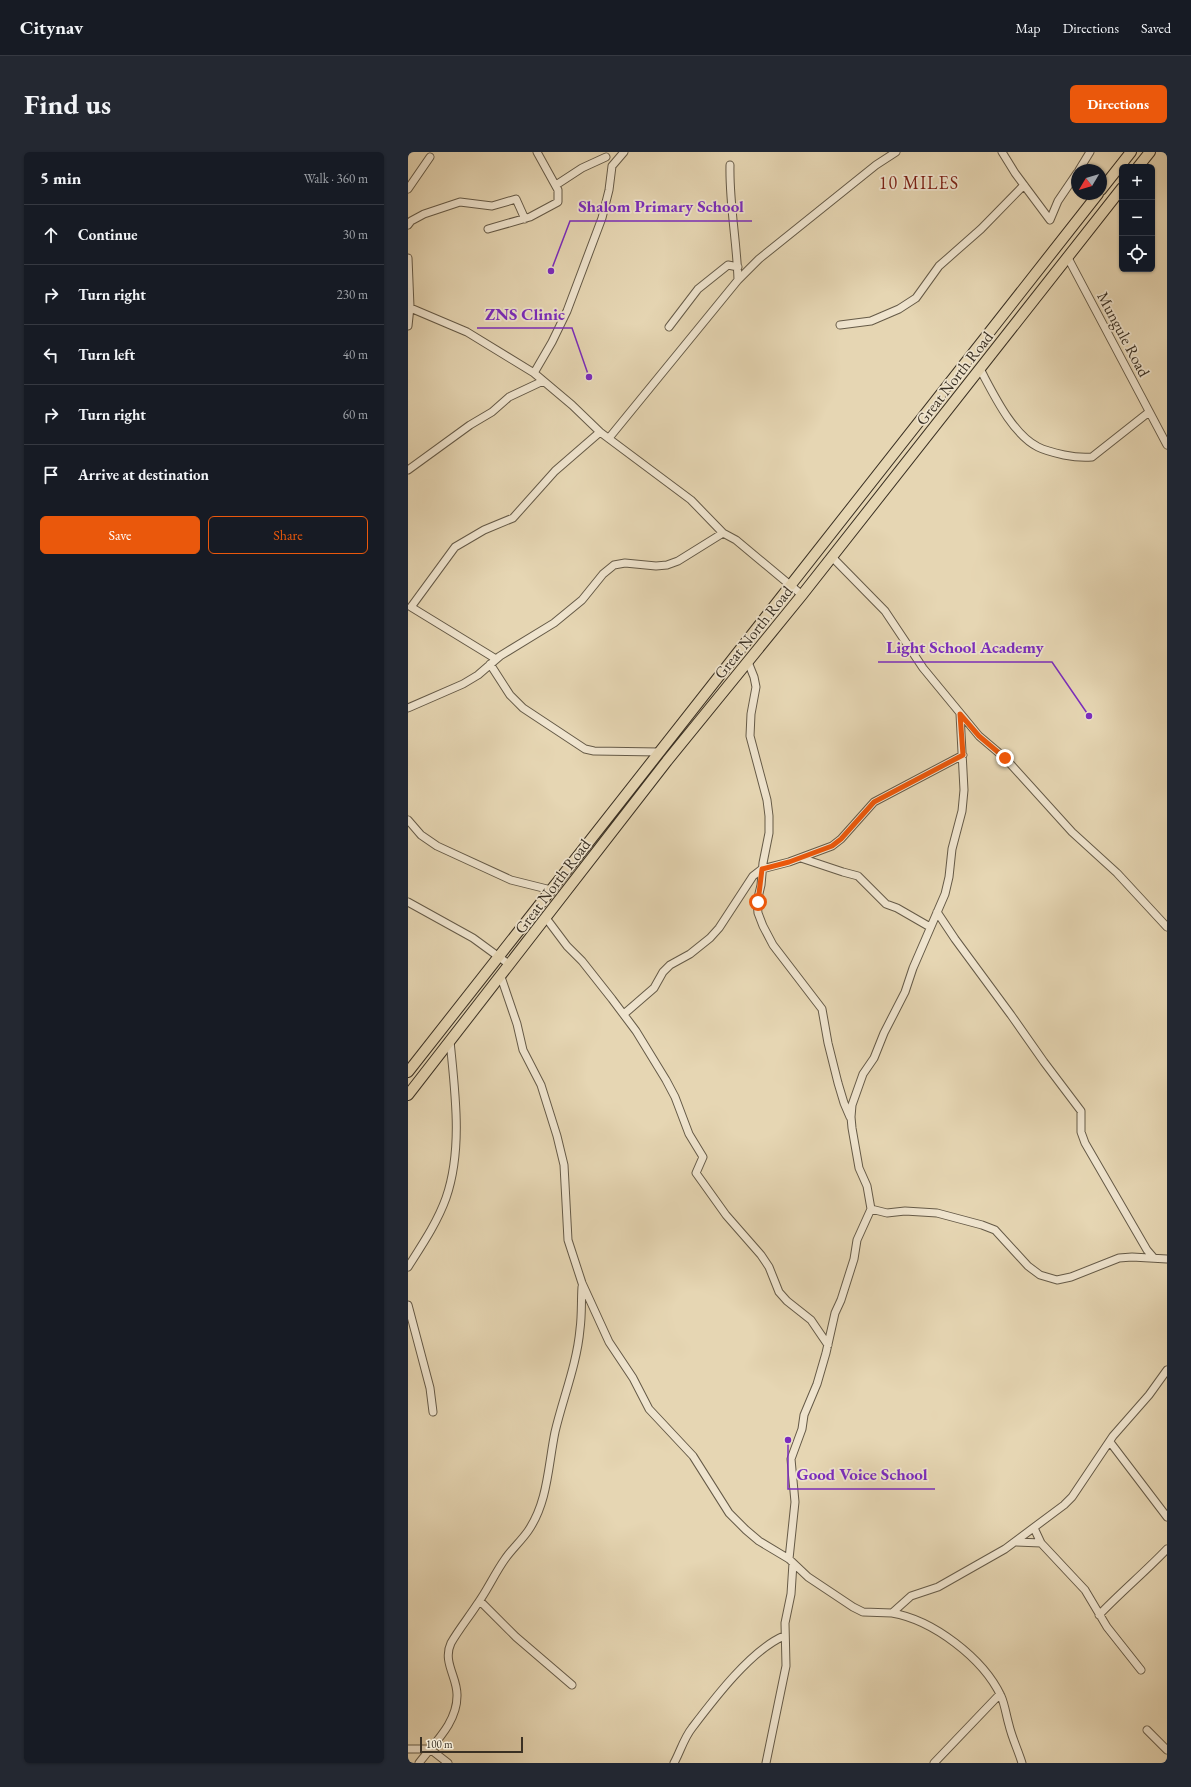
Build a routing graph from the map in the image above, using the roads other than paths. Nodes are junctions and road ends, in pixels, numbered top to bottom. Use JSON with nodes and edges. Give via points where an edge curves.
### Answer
{"nodes":[{"id":1,"x":537,"y":152,"type":"edge"},
{"id":2,"x":624,"y":152,"type":"edge"},
{"id":3,"x":896,"y":152,"type":"edge"},
{"id":4,"x":1002,"y":152,"type":"edge"},
{"id":5,"x":1090,"y":152,"type":"edge"},
{"id":6,"x":1131,"y":152,"type":"edge"},
{"id":7,"x":1150,"y":152,"type":"edge"},
{"id":8,"x":605,"y":154,"type":"edge"},
{"id":9,"x":430,"y":157,"type":"dead end"},
{"id":10,"x":1083,"y":164,"type":"edge"},
{"id":11,"x":1140,"y":164,"type":"edge"},
{"id":12,"x":730,"y":165,"type":"dead end"},
{"id":13,"x":612,"y":166,"type":"junction"},
{"id":14,"x":1071,"y":182,"type":"edge"},
{"id":15,"x":1107,"y":182,"type":"edge"},
{"id":16,"x":556,"y":185,"type":"junction"},
{"id":17,"x":1024,"y":186,"type":"junction"},
{"id":18,"x":408,"y":189,"type":"edge"},
{"id":19,"x":1119,"y":192,"type":"edge"},
{"id":20,"x":1093,"y":200,"type":"edge"},
{"id":21,"x":525,"y":218,"type":"junction"},
{"id":22,"x":408,"y":225,"type":"edge"},
{"id":23,"x":488,"y":229,"type":"dead end"},
{"id":24,"x":408,"y":258,"type":"edge"},
{"id":25,"x":1068,"y":258,"type":"junction"},
{"id":26,"x":738,"y":266,"type":"junction"},
{"id":27,"x":738,"y":280,"type":"junction"},
{"id":28,"x":409,"y":307,"type":"edge"},
{"id":29,"x":840,"y":325,"type":"dead end"},
{"id":30,"x":408,"y":326,"type":"edge"},
{"id":31,"x":669,"y":327,"type":"dead end"},
{"id":32,"x":980,"y":369,"type":"junction"},
{"id":33,"x":534,"y":373,"type":"junction"},
{"id":34,"x":543,"y":382,"type":"junction"},
{"id":35,"x":1149,"y":412,"type":"junction"},
{"id":36,"x":600,"y":432,"type":"junction"},
{"id":37,"x":609,"y":438,"type":"junction"},
{"id":38,"x":1167,"y":444,"type":"edge"},
{"id":39,"x":408,"y":470,"type":"edge"},
{"id":40,"x":723,"y":532,"type":"junction"},
{"id":41,"x":832,"y":558,"type":"junction"},
{"id":42,"x":790,"y":585,"type":"junction"},
{"id":43,"x":802,"y":595,"type":"junction"},
{"id":44,"x":496,"y":659,"type":"junction"},
{"id":45,"x":748,"y":662,"type":"junction"},
{"id":46,"x":490,"y":664,"type":"junction"},
{"id":47,"x":408,"y":708,"type":"edge"},
{"id":48,"x":960,"y":714,"type":"junction"},
{"id":49,"x":659,"y":752,"type":"junction"},
{"id":50,"x":963,"y":755,"type":"junction"},
{"id":51,"x":408,"y":820,"type":"edge"},
{"id":52,"x":801,"y":858,"type":"junction"},
{"id":53,"x":762,"y":869,"type":"junction"},
{"id":54,"x":551,"y":890,"type":"junction"},
{"id":55,"x":408,"y":902,"type":"edge"},
{"id":56,"x":937,"y":912,"type":"junction"},
{"id":57,"x":546,"y":918,"type":"junction"},
{"id":58,"x":930,"y":927,"type":"junction"},
{"id":59,"x":1167,"y":927,"type":"edge"},
{"id":60,"x":499,"y":956,"type":"junction"},
{"id":61,"x":510,"y":965,"type":"junction"},
{"id":62,"x":501,"y":977,"type":"junction"},
{"id":63,"x":624,"y":1014,"type":"junction"},
{"id":64,"x":450,"y":1041,"type":"junction"},
{"id":65,"x":408,"y":1072,"type":"edge"},
{"id":66,"x":408,"y":1095,"type":"edge"},
{"id":67,"x":851,"y":1117,"type":"junction"},
{"id":68,"x":871,"y":1208,"type":"junction"},
{"id":69,"x":1152,"y":1257,"type":"junction"},
{"id":70,"x":1167,"y":1259,"type":"edge"},
{"id":71,"x":408,"y":1267,"type":"edge"},
{"id":72,"x":582,"y":1283,"type":"junction"},
{"id":73,"x":408,"y":1305,"type":"edge"},
{"id":74,"x":828,"y":1345,"type":"junction"},
{"id":75,"x":1167,"y":1370,"type":"edge"},
{"id":76,"x":434,"y":1412,"type":"dead end"},
{"id":77,"x":1110,"y":1442,"type":"junction"},
{"id":78,"x":1167,"y":1517,"type":"edge"},
{"id":79,"x":1034,"y":1528,"type":"junction"},
{"id":80,"x":1015,"y":1542,"type":"junction"},
{"id":81,"x":1041,"y":1543,"type":"junction"},
{"id":82,"x":1167,"y":1549,"type":"edge"},
{"id":83,"x":791,"y":1561,"type":"junction"},
{"id":84,"x":480,"y":1601,"type":"junction"},
{"id":85,"x":892,"y":1613,"type":"junction"},
{"id":86,"x":1099,"y":1615,"type":"junction"},
{"id":87,"x":784,"y":1636,"type":"junction"},
{"id":88,"x":1141,"y":1670,"type":"dead end"},
{"id":89,"x":572,"y":1685,"type":"dead end"},
{"id":90,"x":1000,"y":1694,"type":"junction"},
{"id":91,"x":1147,"y":1730,"type":"dead end"},
{"id":92,"x":430,"y":1748,"type":"junction"},
{"id":93,"x":408,"y":1749,"type":"edge"},
{"id":94,"x":1167,"y":1750,"type":"edge"},
{"id":95,"x":419,"y":1763,"type":"edge"},
{"id":96,"x":448,"y":1763,"type":"edge"},
{"id":97,"x":674,"y":1763,"type":"edge"},
{"id":98,"x":766,"y":1763,"type":"edge"},
{"id":99,"x":934,"y":1763,"type":"edge"},
{"id":100,"x":1022,"y":1763,"type":"edge"}],
"edges":[{"from":1,"to":16,"type":"street"},
{"from":2,"to":13,"type":"street"},
{"from":3,"to":27,"type":"street","via":[[876,165],[759,259]]},
{"from":4,"to":17,"type":"street"},
{"from":5,"to":10,"type":"street"},
{"from":6,"to":15,"type":"highway"},
{"from":7,"to":11,"type":"highway"},
{"from":8,"to":13,"type":"street"},
{"from":8,"to":16,"type":"street"},
{"from":9,"to":18,"type":"street"},
{"from":12,"to":26,"type":"street"},
{"from":13,"to":33,"type":"street","via":[[602,218],[574,293],[552,342]]},
{"from":14,"to":17,"type":"street","via":[[1058,201],[1050,220]]},
{"from":16,"to":21,"type":"street","via":[[558,202]]},
{"from":17,"to":29,"type":"street","via":[[939,266],[916,298],[899,309],[871,321]]},
{"from":19,"to":25,"type":"highway","name":"Great North Road"},
{"from":20,"to":42,"type":"highway","name":"Great North Road"},
{"from":21,"to":22,"type":"street","via":[[516,199],[492,206],[460,202],[424,214]]},
{"from":21,"to":23,"type":"street"},
{"from":24,"to":28,"type":"street"},
{"from":25,"to":32,"type":"highway","name":"Great North Road"},
{"from":25,"to":35,"type":"street","name":"Mungule Road"},
{"from":26,"to":27,"type":"street"},
{"from":26,"to":31,"type":"street","via":[[728,265],[702,285]]},
{"from":27,"to":37,"type":"street"},
{"from":28,"to":30,"type":"street"},
{"from":28,"to":33,"type":"street","via":[[467,332]]},
{"from":32,"to":35,"type":"street","via":[[1013,424],[1026,439],[1037,447],[1053,452],[1082,458],[1092,457]]},
{"from":32,"to":41,"type":"highway","name":"Great North Road"},
{"from":33,"to":34,"type":"street"},
{"from":34,"to":36,"type":"street"},
{"from":34,"to":39,"type":"street","via":[[508,397],[492,412]]},
{"from":35,"to":38,"type":"street","name":"Mungule Road"},
{"from":36,"to":37,"type":"street"},
{"from":36,"to":44,"type":"street","via":[[555,471],[513,518],[484,530],[455,547],[411,607]]},
{"from":37,"to":40,"type":"street","via":[[691,500]]},
{"from":40,"to":42,"type":"street"},
{"from":40,"to":44,"type":"street","via":[[678,561],[667,565],[614,565],[571,610]]},
{"from":41,"to":43,"type":"highway","name":"Great North Road"},
{"from":41,"to":48,"type":"street","via":[[884,611]]},
{"from":42,"to":43,"type":"street"},
{"from":42,"to":49,"type":"highway","name":"Great North Road"},
{"from":43,"to":45,"type":"highway","name":"Great North Road"},
{"from":44,"to":46,"type":"street"},
{"from":45,"to":53,"type":"street","via":[[756,687],[750,736],[769,816],[769,833]]},
{"from":45,"to":57,"type":"highway","name":"Great North Road","via":[[667,761]]},
{"from":46,"to":47,"type":"street","via":[[463,684]]},
{"from":46,"to":49,"type":"street","via":[[510,695],[523,708],[585,749]]},
{"from":48,"to":50,"type":"street"},
{"from":48,"to":59,"type":"street"},
{"from":49,"to":54,"type":"highway","name":"Great North Road"},
{"from":50,"to":52,"type":"street","via":[[874,802],[841,839]]},
{"from":50,"to":56,"type":"street","via":[[962,811],[952,849],[945,894]]},
{"from":51,"to":54,"type":"street","via":[[421,835],[437,846],[511,880]]},
{"from":52,"to":53,"type":"street"},
{"from":52,"to":58,"type":"street","via":[[858,876],[886,904]]},
{"from":53,"to":63,"type":"street","via":[[753,876],[719,928],[703,946],[670,965],[654,988]]},
{"from":53,"to":67,"type":"street","via":[[758,902],[760,920],[773,945],[822,1009],[838,1083]]},
{"from":54,"to":60,"type":"highway","name":"Great North Road"},
{"from":55,"to":60,"type":"street","via":[[473,938]]},
{"from":56,"to":58,"type":"street"},
{"from":56,"to":69,"type":"street","via":[[1081,1111],[1081,1132],[1085,1143]]},
{"from":57,"to":61,"type":"highway","name":"Great North Road"},
{"from":57,"to":63,"type":"street"},
{"from":58,"to":67,"type":"street","via":[[905,992],[874,1058],[863,1074]]},
{"from":60,"to":61,"type":"street"},
{"from":60,"to":65,"type":"highway","name":"Great North Road"},
{"from":61,"to":62,"type":"highway","name":"Great North Road"},
{"from":62,"to":64,"type":"highway","name":"Great North Road"},
{"from":62,"to":72,"type":"street","via":[[518,1024],[523,1050],[541,1084],[557,1136],[564,1165],[568,1240]]},
{"from":63,"to":74,"type":"street","via":[[666,1080],[689,1134],[701,1152],[702,1161],[696,1173],[726,1215],[769,1267],[779,1292],[811,1320]]},
{"from":64,"to":66,"type":"highway","name":"Great North Road"},
{"from":64,"to":71,"type":"street","via":[[455,1111],[451,1178],[439,1216]]},
{"from":67,"to":68,"type":"street","via":[[859,1168],[867,1186]]},
{"from":68,"to":69,"type":"street","via":[[887,1213],[937,1213],[995,1230],[1028,1266],[1040,1275],[1057,1280],[1119,1258]]},
{"from":68,"to":74,"type":"street","via":[[857,1240],[854,1259],[835,1313]]},
{"from":69,"to":70,"type":"street"},
{"from":72,"to":83,"type":"street","via":[[609,1342],[633,1378],[649,1409],[693,1456],[729,1514],[759,1540]]},
{"from":72,"to":84,"type":"street","via":[[580,1330],[555,1433],[546,1490],[528,1530],[499,1568]]},
{"from":73,"to":76,"type":"street"},
{"from":74,"to":83,"type":"street","via":[[817,1384],[804,1414],[798,1444],[791,1459],[795,1502]]},
{"from":75,"to":77,"type":"street"},
{"from":77,"to":78,"type":"street"},
{"from":77,"to":79,"type":"street","via":[[1072,1497]]},
{"from":79,"to":80,"type":"street"},
{"from":79,"to":81,"type":"street"},
{"from":80,"to":81,"type":"street"},
{"from":80,"to":85,"type":"street","via":[[938,1587],[911,1596]]},
{"from":81,"to":86,"type":"street","via":[[1084,1590]]},
{"from":82,"to":86,"type":"street"},
{"from":83,"to":85,"type":"street","via":[[808,1577],[853,1607],[863,1612]]},
{"from":83,"to":87,"type":"street","via":[[791,1594]]},
{"from":84,"to":89,"type":"street","via":[[516,1637]]},
{"from":84,"to":92,"type":"street","via":[[450,1645],[449,1666],[458,1695],[456,1708],[445,1730]]},
{"from":85,"to":90,"type":"street","via":[[906,1615],[932,1628],[968,1653],[984,1670]]},
{"from":86,"to":88,"type":"street"},
{"from":87,"to":97,"type":"street","via":[[774,1640],[751,1659],[708,1705],[692,1728]]},
{"from":87,"to":98,"type":"street","via":[[786,1666]]},
{"from":90,"to":99,"type":"street"},
{"from":90,"to":100,"type":"street"},
{"from":91,"to":94,"type":"street"},
{"from":92,"to":93,"type":"street"},
{"from":92,"to":95,"type":"street"},
{"from":92,"to":96,"type":"street"}]}
